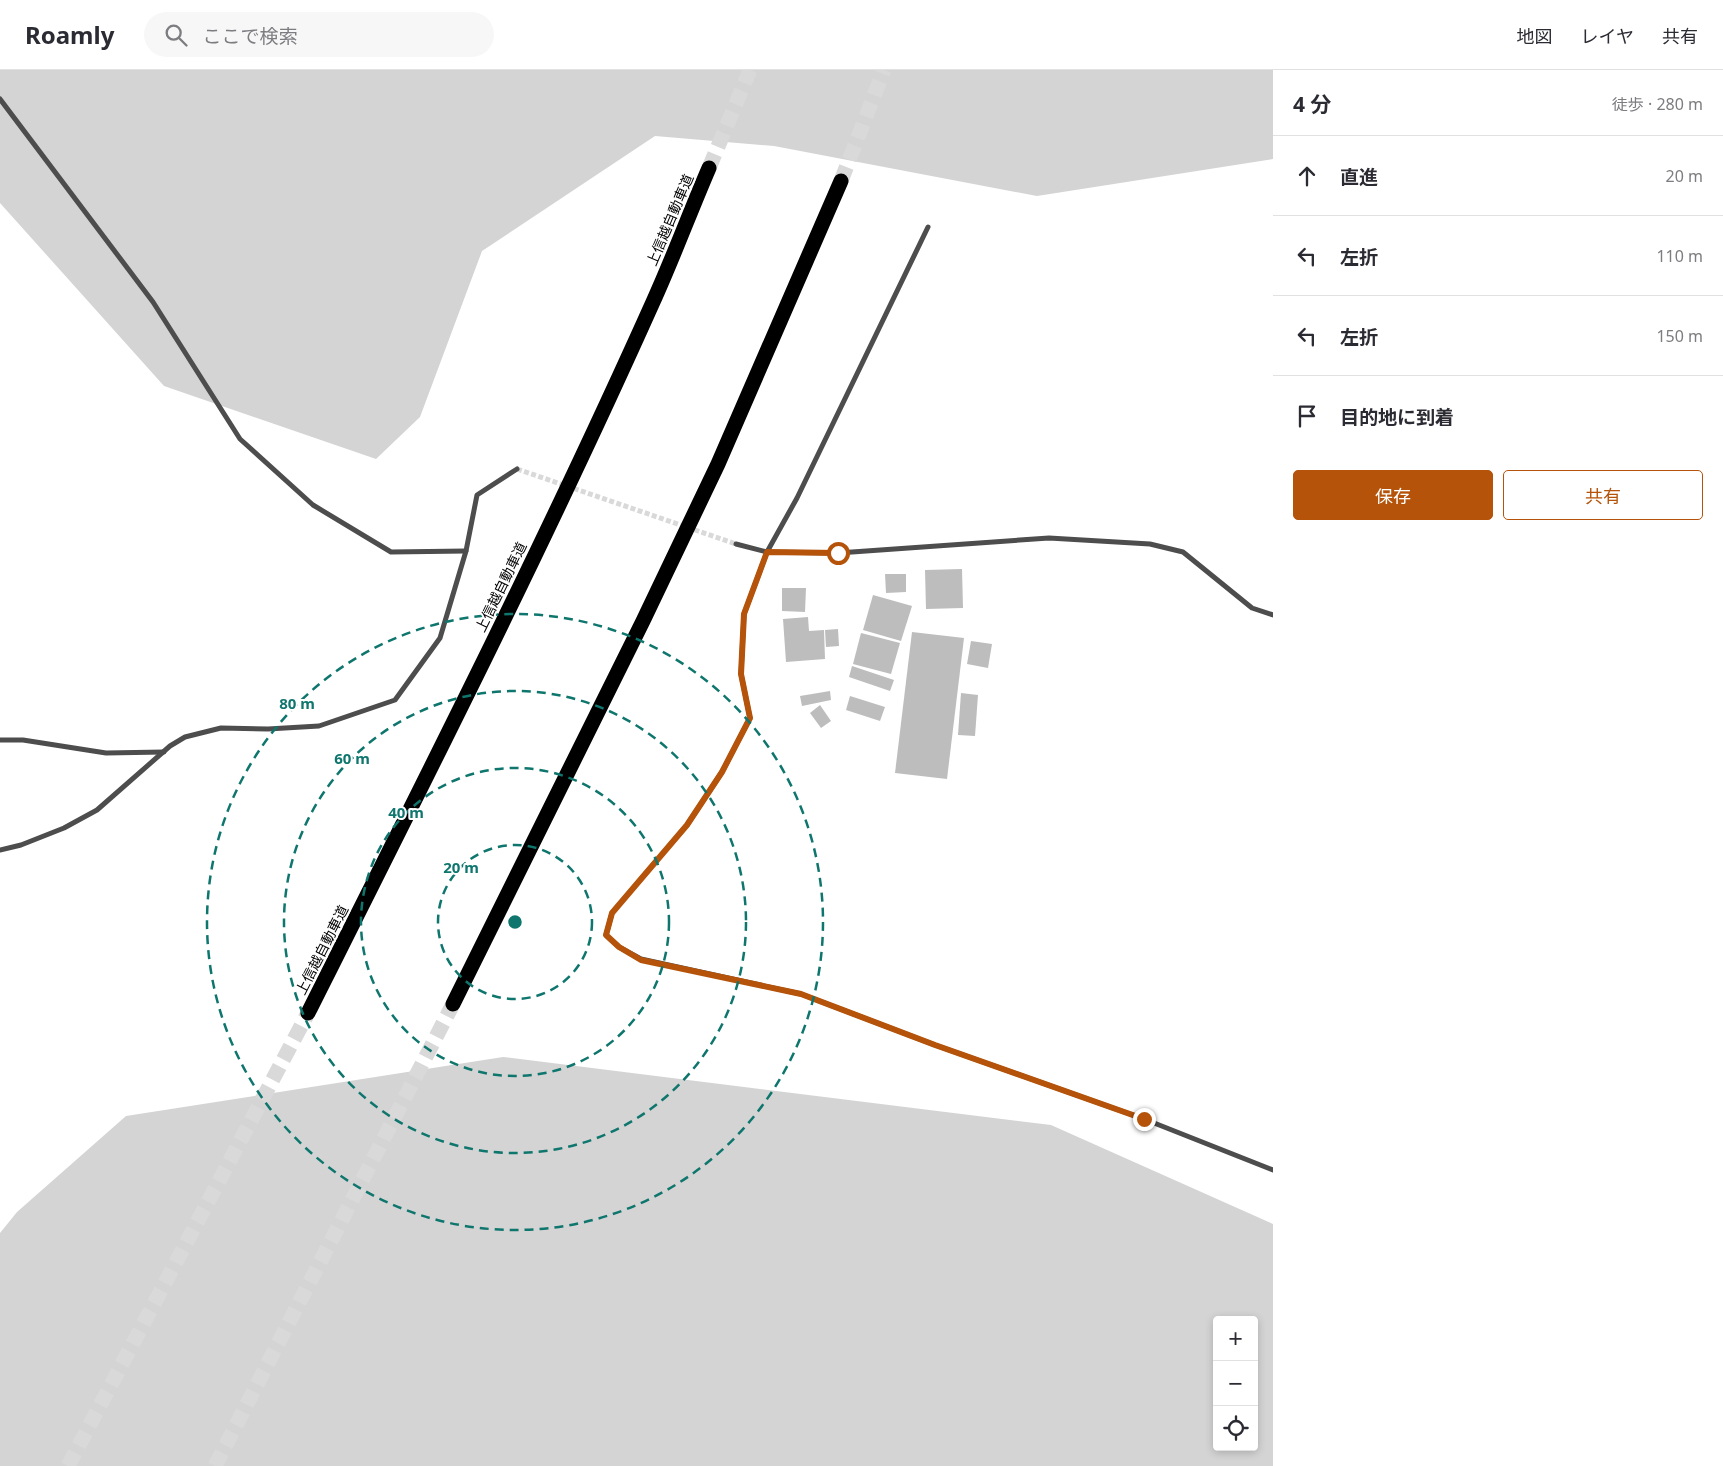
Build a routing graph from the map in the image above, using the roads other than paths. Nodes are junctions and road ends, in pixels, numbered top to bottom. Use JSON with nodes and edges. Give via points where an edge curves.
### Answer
{"nodes":[{"id":1,"x":0,"y":99,"type":"edge"},
{"id":2,"x":709,"y":168,"type":"tunnel mouth"},
{"id":3,"x":841,"y":181,"type":"tunnel mouth"},
{"id":4,"x":928,"y":227,"type":"dead end"},
{"id":5,"x":517,"y":469,"type":"dead end"},
{"id":6,"x":736,"y":544,"type":"tunnel mouth"},
{"id":7,"x":466,"y":551,"type":"junction"},
{"id":8,"x":767,"y":552,"type":"junction"},
{"id":9,"x":1273,"y":615,"type":"edge"},
{"id":10,"x":0,"y":740,"type":"edge"},
{"id":11,"x":164,"y":752,"type":"junction"},
{"id":12,"x":0,"y":850,"type":"edge"},
{"id":13,"x":453,"y":1004,"type":"tunnel mouth"},
{"id":14,"x":308,"y":1013,"type":"tunnel mouth"},
{"id":15,"x":1273,"y":1170,"type":"edge"}],
"edges":[{"from":1,"to":7,"type":"street","via":[[153,302],[240,439],[312,505],[391,552]]},
{"from":2,"to":14,"type":"highway","name":"上信越自動車道","via":[[654,300],[594,430],[432,767]]},
{"from":3,"to":13,"type":"highway","via":[[722,455],[551,810]]},
{"from":4,"to":8,"type":"street","via":[[797,498]]},
{"from":5,"to":7,"type":"street","via":[[478,495]]},
{"from":6,"to":8,"type":"street"},
{"from":7,"to":11,"type":"street","via":[[440,638],[395,700],[318,726],[221,728],[185,737]]},
{"from":8,"to":9,"type":"street","via":[[838,553],[1049,538],[1150,544],[1183,552],[1252,608]]},
{"from":8,"to":15,"type":"street","via":[[744,614],[741,674],[750,718],[722,772],[687,825],[612,913],[606,935],[641,960],[801,994],[1144,1119]]},
{"from":10,"to":11,"type":"street","via":[[23,740],[106,754]]},
{"from":11,"to":12,"type":"street","via":[[97,810],[64,828]]}]}
